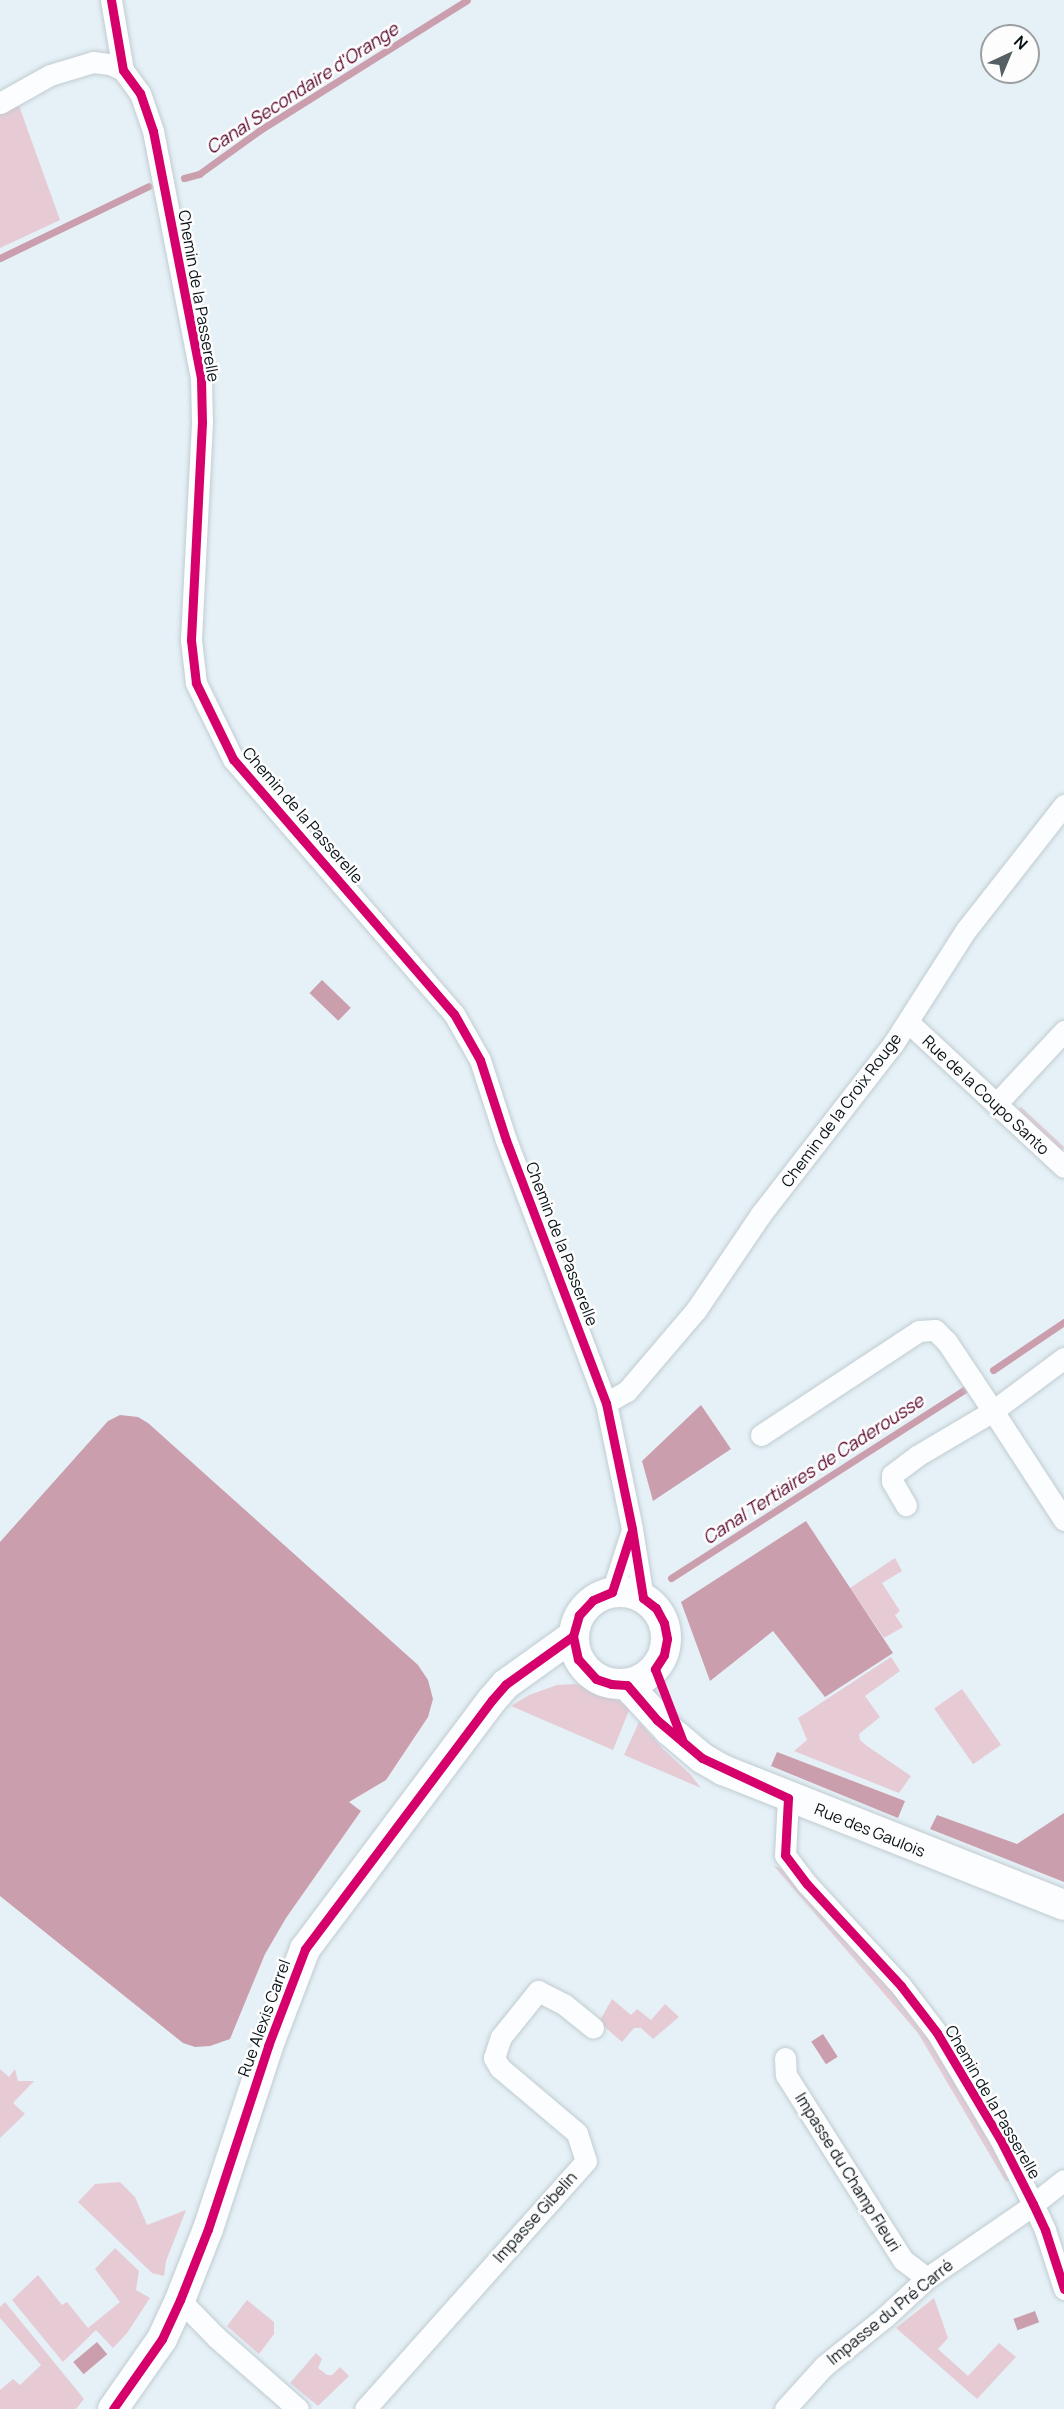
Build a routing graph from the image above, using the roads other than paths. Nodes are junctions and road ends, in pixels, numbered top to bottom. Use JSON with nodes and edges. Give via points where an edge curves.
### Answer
{"nodes":[{"id":1,"x":111,"y":0,"type":"edge"},
{"id":2,"x":123,"y":70,"type":"junction"},
{"id":3,"x":0,"y":104,"type":"edge"},
{"id":4,"x":1064,"y":805,"type":"edge"},
{"id":5,"x":908,"y":1022,"type":"junction"},
{"id":6,"x":1064,"y":1031,"type":"edge"},
{"id":7,"x":996,"y":1104,"type":"junction"},
{"id":8,"x":1064,"y":1167,"type":"edge"},
{"id":9,"x":1064,"y":1358,"type":"edge"},
{"id":10,"x":606,"y":1402,"type":"junction"},
{"id":11,"x":993,"y":1411,"type":"junction"},
{"id":12,"x":761,"y":1435,"type":"dead end"},
{"id":13,"x":906,"y":1505,"type":"dead end"},
{"id":14,"x":1064,"y":1520,"type":"edge"},
{"id":15,"x":632,"y":1529,"type":"junction"},
{"id":16,"x":612,"y":1592,"type":"junction"},
{"id":17,"x":643,"y":1598,"type":"junction"},
{"id":18,"x":573,"y":1636,"type":"junction"},
{"id":19,"x":584,"y":1669,"type":"junction"},
{"id":20,"x":655,"y":1669,"type":"junction"},
{"id":21,"x":521,"y":1675,"type":"junction"},
{"id":22,"x":627,"y":1685,"type":"junction"},
{"id":23,"x":683,"y":1742,"type":"junction"},
{"id":24,"x":788,"y":1798,"type":"junction"},
{"id":25,"x":1064,"y":1905,"type":"edge"},
{"id":26,"x":593,"y":2028,"type":"dead end"},
{"id":27,"x":784,"y":2058,"type":"dead end"},
{"id":28,"x":1064,"y":2180,"type":"edge"},
{"id":29,"x":1034,"y":2204,"type":"junction"},
{"id":30,"x":927,"y":2278,"type":"junction"},
{"id":31,"x":1064,"y":2289,"type":"edge"},
{"id":32,"x":180,"y":2300,"type":"junction"},
{"id":33,"x":113,"y":2409,"type":"edge"},
{"id":34,"x":298,"y":2409,"type":"edge"},
{"id":35,"x":365,"y":2409,"type":"edge"},
{"id":36,"x":785,"y":2409,"type":"edge"}],
"edges":[{"from":1,"to":2,"type":"street","name":"Chemin de la Passerelle"},
{"from":2,"to":3,"type":"street","via":[[93,62],[50,75]]},
{"from":2,"to":10,"type":"street","name":"Chemin de la Passerelle","via":[[140,93],[153,131],[201,379],[202,434],[191,640],[196,683],[233,759],[454,1014],[480,1060],[506,1140]]},
{"from":4,"to":5,"type":"street","name":"Chemin de la Croix Rouge","via":[[966,930]]},
{"from":5,"to":7,"type":"street","name":"Rue de la Coupo Santo"},
{"from":5,"to":10,"type":"street","name":"Chemin de la Croix Rouge","via":[[761,1214],[696,1310],[627,1391]]},
{"from":6,"to":7,"type":"street"},
{"from":7,"to":8,"type":"street","name":"Rue de la Coupo Santo"},
{"from":9,"to":11,"type":"street"},
{"from":10,"to":15,"type":"street","name":"Chemin de la Passerelle"},
{"from":11,"to":12,"type":"street","via":[[947,1342],[935,1330],[927,1329]]},
{"from":11,"to":13,"type":"street","via":[[892,1475]]},
{"from":11,"to":14,"type":"street"},
{"from":15,"to":16,"type":"street","name":"Chemin de la Passerelle"},
{"from":15,"to":17,"type":"street","name":"Chemin de la Passerelle"},
{"from":16,"to":17,"type":"street"},
{"from":16,"to":18,"type":"street","via":[[585,1607]]},
{"from":17,"to":20,"type":"street","via":[[656,1608],[667,1639],[664,1655]]},
{"from":18,"to":19,"type":"street"},
{"from":18,"to":21,"type":"street","name":"Rue Alexis Carrel"},
{"from":19,"to":21,"type":"street"},
{"from":19,"to":22,"type":"street","via":[[596,1679]]},
{"from":20,"to":22,"type":"street"},
{"from":20,"to":23,"type":"street"},
{"from":21,"to":32,"type":"street","name":"Rue Alexis Carrel","via":[[506,1684],[475,1721],[305,1949]]},
{"from":22,"to":23,"type":"street","via":[[657,1720]]},
{"from":23,"to":24,"type":"street","name":"Rue des Gaulois","via":[[723,1770]]},
{"from":24,"to":25,"type":"street","name":"Rue des Gaulois"},
{"from":24,"to":29,"type":"street","name":"Chemin de la Passerelle","via":[[785,1855],[923,2013],[966,2079]]},
{"from":26,"to":35,"type":"street","name":"Impasse Gibelin","via":[[565,2005],[538,1991],[501,2037],[494,2058],[500,2068],[577,2133],[586,2161]]},
{"from":27,"to":30,"type":"street","name":"Impasse du Champ Fleuri","via":[[786,2075],[903,2260]]},
{"from":28,"to":29,"type":"street","name":"Impasse du Pré Carré"},
{"from":29,"to":30,"type":"street","name":"Impasse du Pré Carré"},
{"from":29,"to":31,"type":"street","name":"Chemin de la Passerelle"},
{"from":30,"to":36,"type":"street","name":"Impasse du Pré Carré","via":[[824,2366]]},
{"from":32,"to":33,"type":"street","name":"Rue Alexis Carrel","via":[[162,2339]]},
{"from":32,"to":34,"type":"street"}]}
